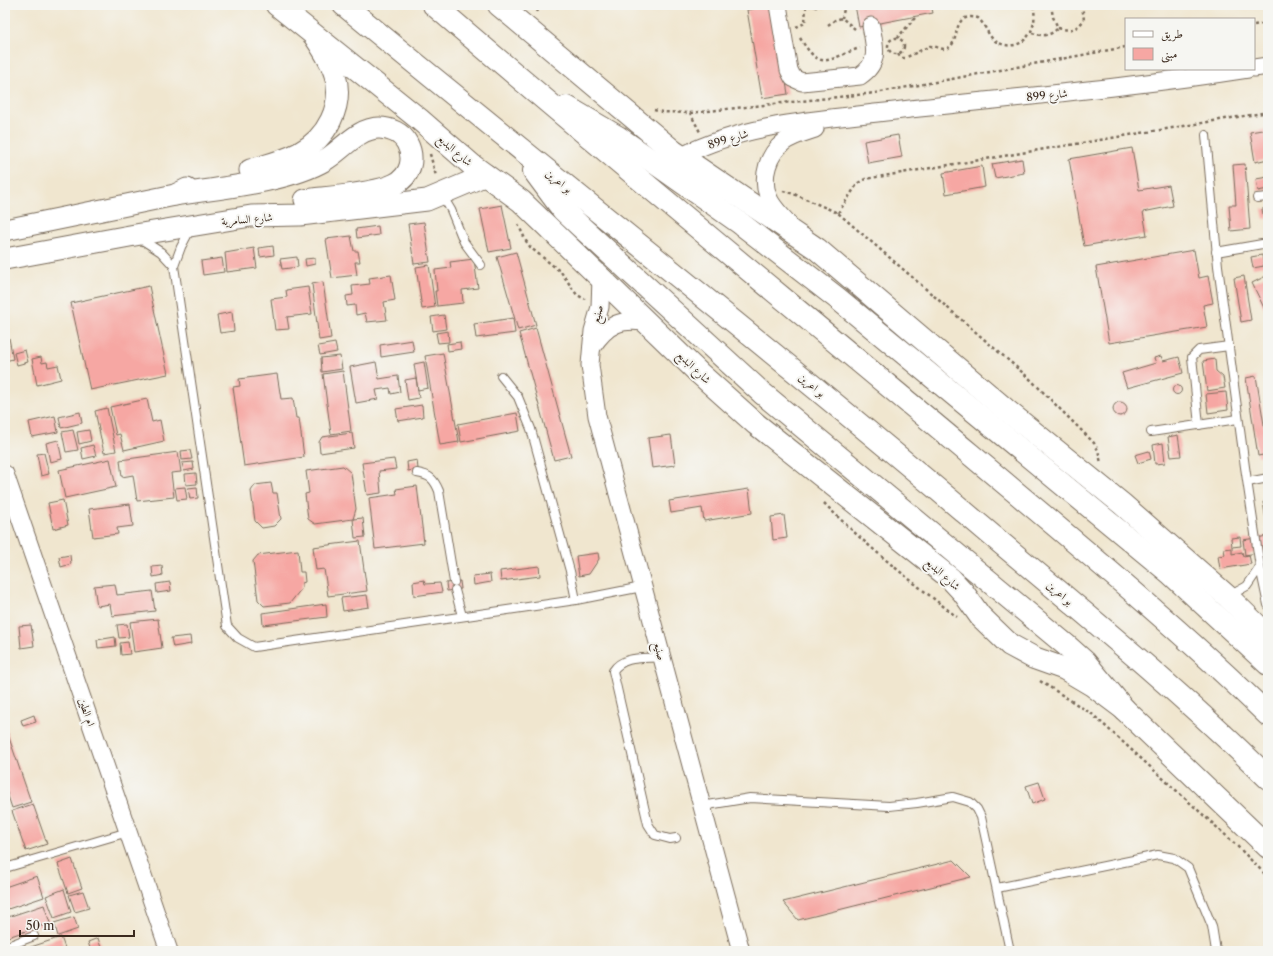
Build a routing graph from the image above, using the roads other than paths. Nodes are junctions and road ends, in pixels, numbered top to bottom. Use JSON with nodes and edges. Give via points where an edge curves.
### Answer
{"nodes":[{"id":1,"x":277,"y":5,"type":"edge"},
{"id":2,"x":344,"y":5,"type":"edge"},
{"id":3,"x":434,"y":5,"type":"edge"},
{"id":4,"x":499,"y":5,"type":"edge"},
{"id":5,"x":778,"y":5,"type":"edge"},
{"id":6,"x":864,"y":28,"type":"road end"},
{"id":7,"x":314,"y":36,"type":"junction"},
{"id":8,"x":1268,"y":66,"type":"edge"},
{"id":9,"x":1255,"y":68,"type":"edge"},
{"id":10,"x":1241,"y":70,"type":"edge"},
{"id":11,"x":539,"y":96,"type":"junction"},
{"id":12,"x":847,"y":117,"type":"junction"},
{"id":13,"x":1206,"y":135,"type":"dead end"},
{"id":14,"x":522,"y":151,"type":"junction"},
{"id":15,"x":682,"y":156,"type":"junction"},
{"id":16,"x":486,"y":175,"type":"junction"},
{"id":17,"x":442,"y":195,"type":"junction"},
{"id":18,"x":175,"y":196,"type":"junction"},
{"id":19,"x":1268,"y":197,"type":"edge"},
{"id":20,"x":1257,"y":198,"type":"dead end"},
{"id":21,"x":112,"y":208,"type":"junction"},
{"id":22,"x":251,"y":216,"type":"junction"},
{"id":23,"x":5,"y":220,"type":"edge"},
{"id":24,"x":193,"y":226,"type":"junction"},
{"id":25,"x":5,"y":230,"type":"edge"},
{"id":26,"x":135,"y":235,"type":"junction"},
{"id":27,"x":803,"y":239,"type":"junction"},
{"id":28,"x":1268,"y":243,"type":"edge"},
{"id":29,"x":1216,"y":252,"type":"junction"},
{"id":30,"x":5,"y":259,"type":"edge"},
{"id":31,"x":481,"y":265,"type":"dead end"},
{"id":32,"x":174,"y":266,"type":"junction"},
{"id":33,"x":601,"y":278,"type":"junction"},
{"id":34,"x":650,"y":323,"type":"junction"},
{"id":35,"x":1229,"y":346,"type":"junction"},
{"id":36,"x":591,"y":349,"type":"junction"},
{"id":37,"x":501,"y":376,"type":"dead end"},
{"id":38,"x":1238,"y":419,"type":"junction"},
{"id":39,"x":1199,"y":425,"type":"junction"},
{"id":40,"x":1151,"y":432,"type":"dead end"},
{"id":41,"x":417,"y":473,"type":"dead end"},
{"id":42,"x":5,"y":474,"type":"edge"},
{"id":43,"x":1268,"y":478,"type":"edge"},
{"id":44,"x":1248,"y":482,"type":"junction"},
{"id":45,"x":1260,"y":567,"type":"junction"},
{"id":46,"x":642,"y":587,"type":"junction"},
{"id":47,"x":1228,"y":597,"type":"junction"},
{"id":48,"x":576,"y":600,"type":"junction"},
{"id":49,"x":1268,"y":606,"type":"edge"},
{"id":50,"x":462,"y":616,"type":"junction"},
{"id":51,"x":1268,"y":636,"type":"edge"},
{"id":52,"x":661,"y":657,"type":"junction"},
{"id":53,"x":1268,"y":664,"type":"edge"},
{"id":54,"x":1124,"y":709,"type":"junction"},
{"id":55,"x":1268,"y":715,"type":"edge"},
{"id":56,"x":1268,"y":778,"type":"edge"},
{"id":57,"x":702,"y":806,"type":"junction"},
{"id":58,"x":128,"y":832,"type":"junction"},
{"id":59,"x":676,"y":838,"type":"dead end"},
{"id":60,"x":1268,"y":847,"type":"edge"},
{"id":61,"x":5,"y":868,"type":"edge"},
{"id":62,"x":997,"y":888,"type":"junction"},
{"id":63,"x":34,"y":936,"type":"dead end"},
{"id":64,"x":5,"y":947,"type":"edge"},
{"id":65,"x":169,"y":951,"type":"edge"},
{"id":66,"x":741,"y":951,"type":"edge"},
{"id":67,"x":1010,"y":951,"type":"edge"},
{"id":68,"x":1216,"y":951,"type":"edge"}],
"edges":[{"from":1,"to":7,"type":"main road","name":"شارع البديع"},
{"from":2,"to":14,"type":"main road","name":"بو اعرين"},
{"from":3,"to":11,"type":"main road"},
{"from":4,"to":15,"type":"main road","via":[[634,119]]},
{"from":5,"to":6,"type":"street","via":[[789,70],[793,78],[802,82],[860,76],[867,71],[876,56]]},
{"from":7,"to":16,"type":"main road","name":"شارع البديع"},
{"from":7,"to":18,"type":"street","via":[[335,75],[337,92],[332,120],[315,141],[283,160],[189,187]]},
{"from":8,"to":9,"type":"street"},
{"from":10,"to":12,"type":"street","name":"شارع 899","via":[[1163,82]]},
{"from":11,"to":53,"type":"main road","via":[[568,108],[618,137],[785,258],[1170,573]]},
{"from":11,"to":55,"type":"main road","via":[[1132,590]]},
{"from":12,"to":15,"type":"street","name":"شارع 899","via":[[742,134],[706,145]]},
{"from":12,"to":27,"type":"street","name":"شارع 899","via":[[796,135],[784,142],[774,152],[768,165],[765,178],[768,196],[774,207]]},
{"from":13,"to":29,"type":"lane"},
{"from":14,"to":54,"type":"main road","via":[[563,210],[580,226],[762,393],[1080,658]]},
{"from":14,"to":56,"type":"main road","name":"بو اعرين","via":[[871,432],[1178,694]]},
{"from":15,"to":27,"type":"main road"},
{"from":16,"to":17,"type":"street","name":"شارع السامرية"},
{"from":16,"to":33,"type":"main road","name":"شارع البديع","via":[[522,201]]},
{"from":17,"to":22,"type":"street","name":"شارع السامرية","via":[[415,202],[300,215]]},
{"from":17,"to":31,"type":"lane","via":[[464,242]]},
{"from":18,"to":21,"type":"street"},
{"from":18,"to":22,"type":"street","via":[[300,171],[325,160],[361,133],[373,128],[393,130],[408,144],[410,167],[402,179],[391,186],[288,203]]},
{"from":19,"to":20,"type":"lane"},
{"from":21,"to":23,"type":"street","via":[[95,205],[77,206]]},
{"from":21,"to":25,"type":"street"},
{"from":22,"to":24,"type":"street","name":"شارع السامرية"},
{"from":24,"to":26,"type":"street","name":"شارع السامرية"},
{"from":24,"to":32,"type":"lane"},
{"from":26,"to":30,"type":"street","name":"شارع السامرية"},
{"from":26,"to":32,"type":"lane","via":[[161,252]]},
{"from":27,"to":47,"type":"main road"},
{"from":28,"to":29,"type":"lane"},
{"from":29,"to":35,"type":"lane"},
{"from":32,"to":50,"type":"lane","via":[[227,626],[238,638],[254,647]]},
{"from":33,"to":34,"type":"main road","name":"شارع البديع"},
{"from":33,"to":36,"type":"street","name":"صنيع","via":[[600,307]]},
{"from":34,"to":36,"type":"street","name":"صنيع","via":[[629,321],[610,326]]},
{"from":34,"to":54,"type":"main road","name":"شارع البديع","via":[[699,373],[756,424],[950,578],[980,616],[1010,645],[1020,653],[1078,676]]},
{"from":35,"to":38,"type":"lane"},
{"from":35,"to":39,"type":"lane","via":[[1199,350],[1192,357]]},
{"from":36,"to":46,"type":"street","name":"صنيع","via":[[591,382],[597,416]]},
{"from":37,"to":48,"type":"lane","via":[[518,397],[531,429]]},
{"from":38,"to":39,"type":"lane"},
{"from":38,"to":44,"type":"lane"},
{"from":39,"to":40,"type":"lane"},
{"from":41,"to":50,"type":"lane","via":[[426,474],[435,480],[439,491]]},
{"from":42,"to":58,"type":"street","name":"ام الطين"},
{"from":43,"to":44,"type":"lane"},
{"from":44,"to":45,"type":"lane"},
{"from":45,"to":47,"type":"lane","via":[[1247,586]]},
{"from":45,"to":49,"type":"lane"},
{"from":46,"to":48,"type":"lane"},
{"from":46,"to":52,"type":"street","name":"صنيع"},
{"from":47,"to":51,"type":"main road"},
{"from":48,"to":50,"type":"lane"},
{"from":52,"to":57,"type":"street","name":"صنيع"},
{"from":52,"to":59,"type":"lane","via":[[624,660],[617,664],[613,671],[648,824],[655,835]]},
{"from":54,"to":60,"type":"main road"},
{"from":57,"to":62,"type":"lane","via":[[750,798],[889,806],[944,797],[960,798],[970,802],[981,817]]},
{"from":57,"to":66,"type":"street","name":"صنيع"},
{"from":58,"to":61,"type":"lane"},
{"from":58,"to":65,"type":"street","name":"ام الطين"},
{"from":62,"to":67,"type":"lane"},
{"from":62,"to":68,"type":"lane","via":[[1158,855],[1174,858],[1188,868],[1212,926]]},
{"from":63,"to":64,"type":"lane"}]}
